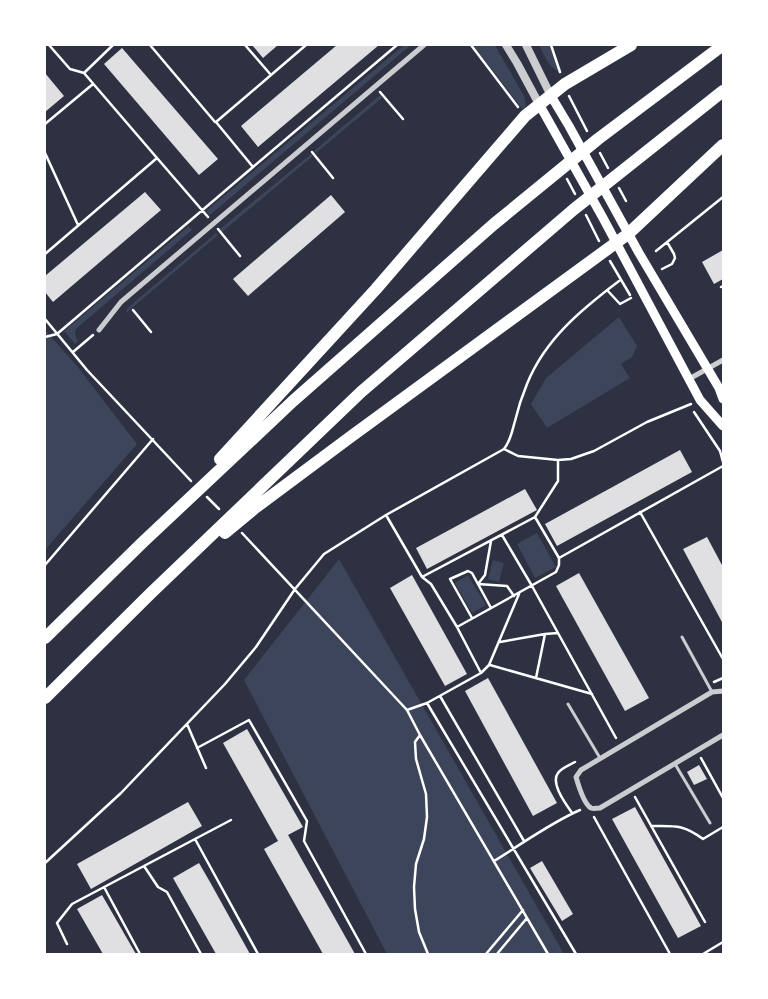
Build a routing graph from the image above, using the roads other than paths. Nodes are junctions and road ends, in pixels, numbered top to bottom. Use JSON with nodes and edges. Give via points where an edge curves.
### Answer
{"nodes":[{"id":1,"x":424,"y":45,"type":"edge"},
{"id":2,"x":506,"y":45,"type":"edge"},
{"id":3,"x":526,"y":45,"type":"edge"},
{"id":4,"x":631,"y":45,"type":"edge"},
{"id":5,"x":723,"y":45,"type":"edge"},
{"id":6,"x":723,"y":91,"type":"edge"},
{"id":7,"x":551,"y":96,"type":"junction"},
{"id":8,"x":539,"y":104,"type":"junction"},
{"id":9,"x":723,"y":145,"type":"edge"},
{"id":10,"x":628,"y":234,"type":"junction"},
{"id":11,"x":616,"y":242,"type":"junction"},
{"id":12,"x":99,"y":330,"type":"road end"},
{"id":13,"x":723,"y":360,"type":"edge"},
{"id":14,"x":708,"y":369,"type":"junction"},
{"id":15,"x":689,"y":379,"type":"junction"},
{"id":16,"x":723,"y":399,"type":"edge"},
{"id":17,"x":723,"y":426,"type":"edge"},
{"id":18,"x":143,"y":542,"type":"junction"},
{"id":19,"x":151,"y":593,"type":"junction"},
{"id":20,"x":682,"y":637,"type":"dead end"},
{"id":21,"x":45,"y":638,"type":"edge"},
{"id":22,"x":723,"y":691,"type":"edge"},
{"id":23,"x":712,"y":692,"type":"junction"},
{"id":24,"x":45,"y":698,"type":"edge"},
{"id":25,"x":568,"y":704,"type":"dead end"},
{"id":26,"x":723,"y":735,"type":"edge"},
{"id":27,"x":600,"y":758,"type":"junction"},
{"id":28,"x":676,"y":764,"type":"junction"},
{"id":29,"x":710,"y":823,"type":"dead end"}],
"edges":[{"from":1,"to":12,"type":"street","via":[[121,302]]},
{"from":2,"to":8,"type":"street"},
{"from":3,"to":7,"type":"street"},
{"from":4,"to":7,"type":"highway","via":[[565,84]]},
{"from":5,"to":18,"type":"highway","via":[[606,133],[494,224],[293,401]]},
{"from":6,"to":19,"type":"highway","via":[[573,210],[361,392]]},
{"from":7,"to":8,"type":"highway"},
{"from":7,"to":10,"type":"main road"},
{"from":8,"to":11,"type":"main road"},
{"from":8,"to":18,"type":"highway","via":[[525,116],[376,289]]},
{"from":9,"to":10,"type":"highway"},
{"from":10,"to":11,"type":"highway"},
{"from":10,"to":14,"type":"main road"},
{"from":11,"to":15,"type":"main road"},
{"from":11,"to":19,"type":"highway","via":[[255,508]]},
{"from":13,"to":14,"type":"street"},
{"from":14,"to":15,"type":"street"},
{"from":14,"to":16,"type":"main road"},
{"from":15,"to":17,"type":"main road","via":[[700,400]]},
{"from":18,"to":21,"type":"highway"},
{"from":19,"to":24,"type":"highway"},
{"from":20,"to":23,"type":"lane"},
{"from":22,"to":23,"type":"street"},
{"from":23,"to":27,"type":"street"},
{"from":25,"to":27,"type":"lane"},
{"from":26,"to":28,"type":"street"},
{"from":27,"to":28,"type":"street","via":[[576,777],[588,806],[593,809]]},
{"from":28,"to":29,"type":"lane"}]}
